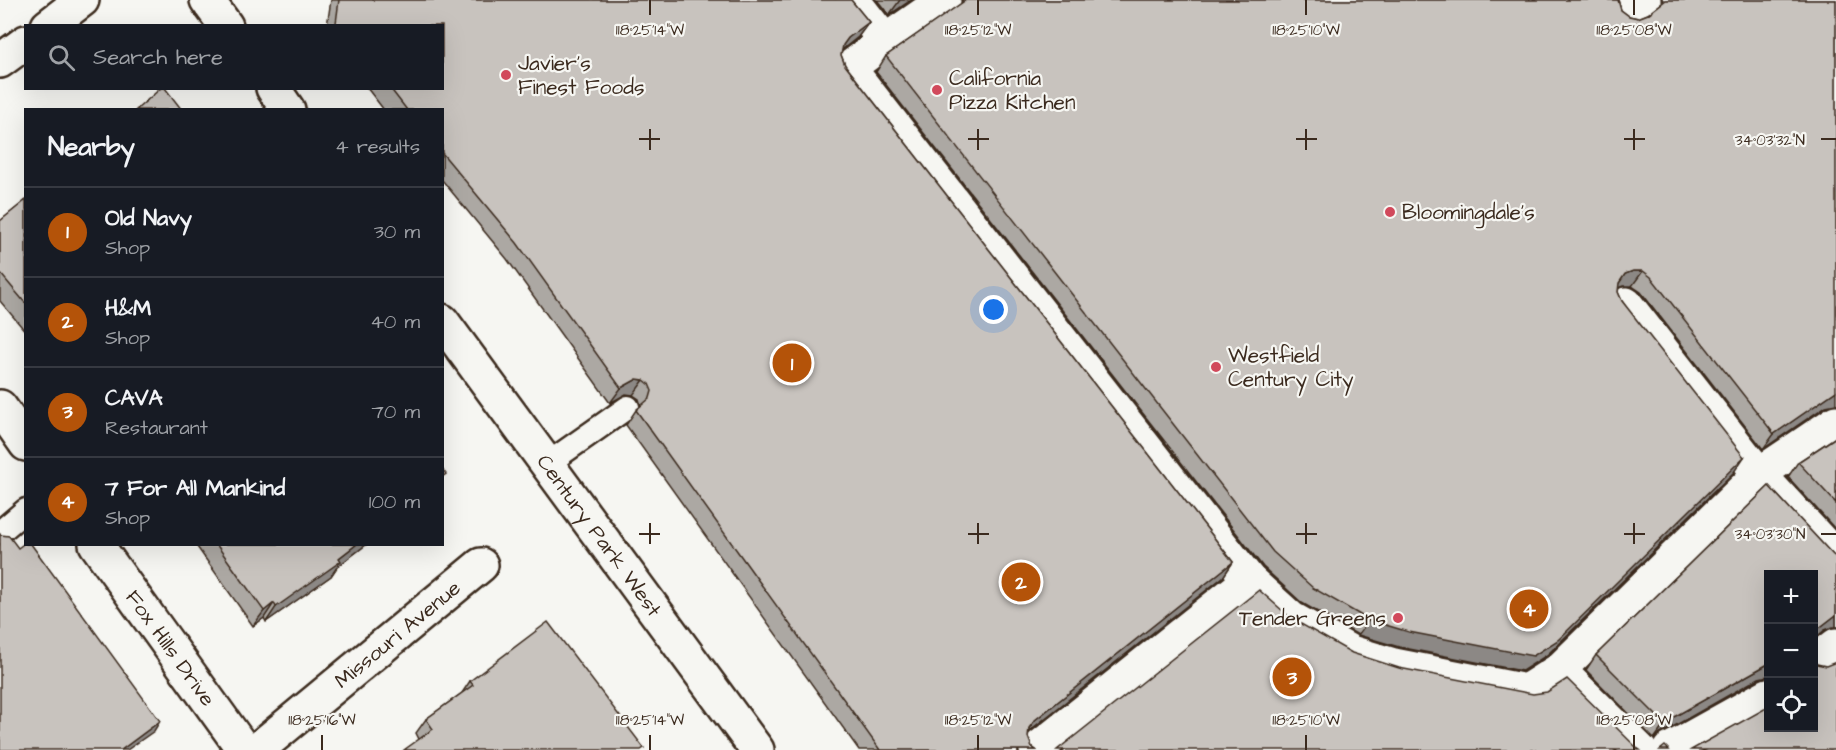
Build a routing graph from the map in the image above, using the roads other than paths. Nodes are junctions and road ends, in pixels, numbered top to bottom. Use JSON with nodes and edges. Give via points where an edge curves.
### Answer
{"nodes":[{"id":1,"x":82,"y":0,"type":"edge"},
{"id":2,"x":207,"y":0,"type":"edge"},
{"id":3,"x":853,"y":0,"type":"edge"},
{"id":4,"x":944,"y":0,"type":"edge"},
{"id":5,"x":51,"y":24,"type":"edge"},
{"id":6,"x":225,"y":24,"type":"edge"},
{"id":7,"x":885,"y":41,"type":"junction"},
{"id":8,"x":24,"y":43,"type":"edge"},
{"id":9,"x":0,"y":61,"type":"edge"},
{"id":10,"x":274,"y":90,"type":"edge"},
{"id":11,"x":287,"y":108,"type":"edge"},
{"id":12,"x":1626,"y":304,"type":"edge"},
{"id":13,"x":444,"y":324,"type":"edge"},
{"id":14,"x":0,"y":407,"type":"edge"},
{"id":15,"x":628,"y":407,"type":"edge"},
{"id":16,"x":1836,"y":422,"type":"edge"},
{"id":17,"x":24,"y":441,"type":"edge"},
{"id":18,"x":547,"y":464,"type":"junction"},
{"id":19,"x":1759,"y":474,"type":"junction"},
{"id":20,"x":24,"y":512,"type":"edge"},
{"id":21,"x":0,"y":532,"type":"edge"},
{"id":22,"x":97,"y":546,"type":"edge"},
{"id":23,"x":1836,"y":557,"type":"edge"},
{"id":24,"x":481,"y":565,"type":"dead end"},
{"id":25,"x":1249,"y":580,"type":"junction"},
{"id":26,"x":1836,"y":645,"type":"edge"},
{"id":27,"x":1818,"y":659,"type":"edge"},
{"id":28,"x":1559,"y":669,"type":"junction"},
{"id":29,"x":1764,"y":696,"type":"edge"},
{"id":30,"x":244,"y":750,"type":"edge"},
{"id":31,"x":257,"y":750,"type":"edge"},
{"id":32,"x":757,"y":750,"type":"edge"},
{"id":33,"x":1036,"y":750,"type":"edge"},
{"id":34,"x":1640,"y":750,"type":"edge"},
{"id":35,"x":1669,"y":750,"type":"edge"}],
"edges":[{"from":1,"to":5,"type":"street"},
{"from":2,"to":6,"type":"street"},
{"from":3,"to":7,"type":"street"},
{"from":4,"to":7,"type":"street"},
{"from":7,"to":25,"type":"street","via":[[849,68]]},
{"from":8,"to":9,"type":"street"},
{"from":10,"to":11,"type":"street"},
{"from":12,"to":19,"type":"street"},
{"from":13,"to":18,"type":"street","name":"Century Park West"},
{"from":14,"to":17,"type":"street"},
{"from":15,"to":18,"type":"lane"},
{"from":16,"to":19,"type":"street"},
{"from":18,"to":32,"type":"street","name":"Century Park West"},
{"from":19,"to":23,"type":"street"},
{"from":19,"to":28,"type":"street"},
{"from":20,"to":21,"type":"lane"},
{"from":22,"to":30,"type":"street","name":"Fox Hills Drive"},
{"from":24,"to":31,"type":"street","name":"Missouri Avenue"},
{"from":25,"to":28,"type":"street","via":[[1291,618],[1352,652],[1394,665],[1526,691]]},
{"from":25,"to":33,"type":"street"},
{"from":26,"to":27,"type":"street"},
{"from":28,"to":34,"type":"street"},
{"from":29,"to":35,"type":"street"}]}
